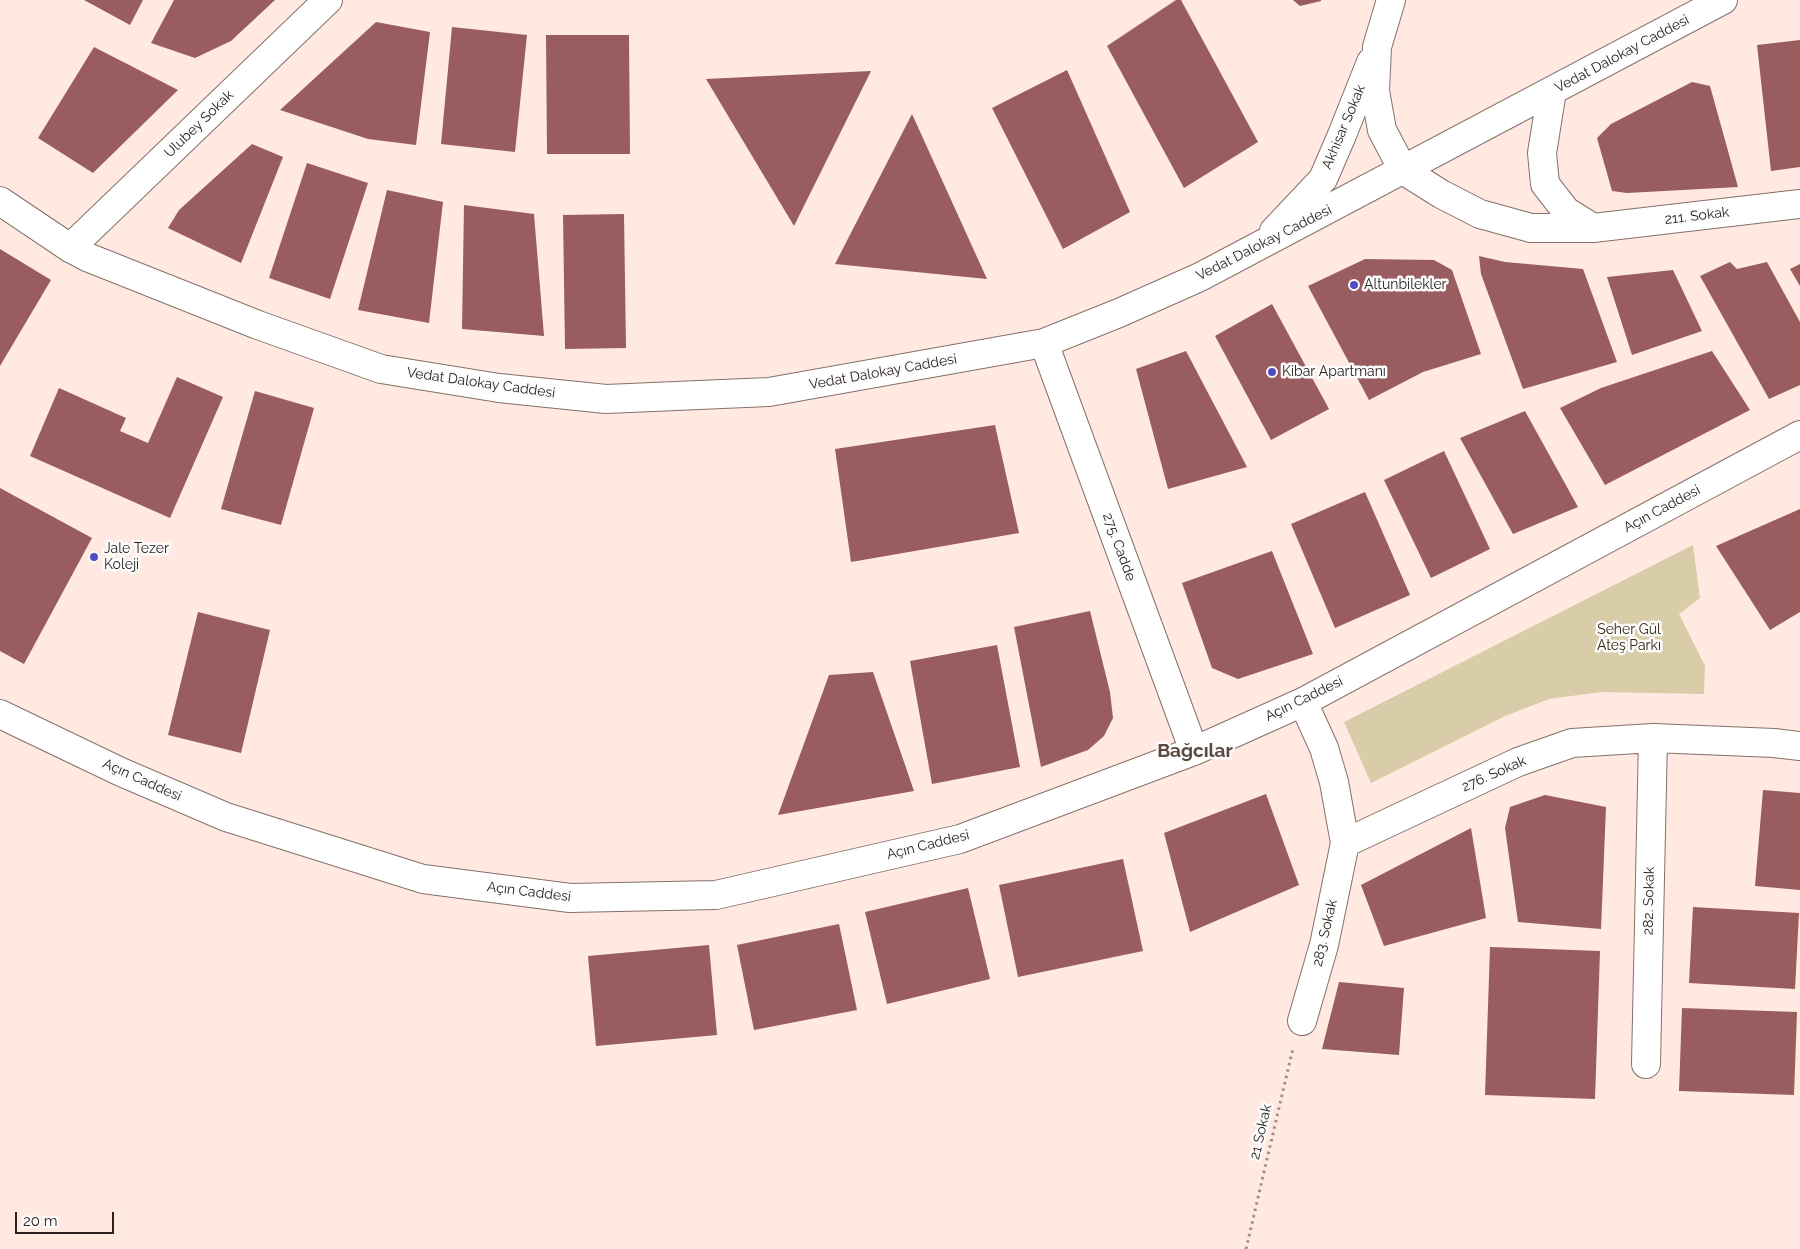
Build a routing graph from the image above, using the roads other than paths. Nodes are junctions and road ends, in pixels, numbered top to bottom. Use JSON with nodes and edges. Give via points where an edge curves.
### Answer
{"nodes":[{"id":1,"x":328,"y":0,"type":"edge"},
{"id":2,"x":1391,"y":0,"type":"edge"},
{"id":3,"x":1723,"y":0,"type":"edge"},
{"id":4,"x":1377,"y":47,"type":"junction"},
{"id":5,"x":1552,"y":91,"type":"junction"},
{"id":6,"x":1403,"y":170,"type":"junction"},
{"id":7,"x":0,"y":201,"type":"edge"},
{"id":8,"x":1800,"y":204,"type":"edge"},
{"id":9,"x":1593,"y":228,"type":"junction"},
{"id":10,"x":1261,"y":245,"type":"junction"},
{"id":11,"x":70,"y":248,"type":"junction"},
{"id":12,"x":1044,"y":343,"type":"junction"},
{"id":13,"x":1800,"y":436,"type":"edge"},
{"id":14,"x":1302,"y":702,"type":"junction"},
{"id":15,"x":0,"y":714,"type":"edge"},
{"id":16,"x":1653,"y":738,"type":"junction"},
{"id":17,"x":1800,"y":746,"type":"edge"},
{"id":18,"x":1194,"y":751,"type":"junction"},
{"id":19,"x":1345,"y":843,"type":"junction"},
{"id":20,"x":1302,"y":1021,"type":"road end"},
{"id":21,"x":1646,"y":1064,"type":"dead end"}],
"edges":[{"from":1,"to":11,"type":"street","name":"Ulubey Sokak"},
{"from":2,"to":4,"type":"street","name":"Akhisar Sokak"},
{"from":3,"to":5,"type":"street","name":"Vedat Dalokay Caddesi"},
{"from":4,"to":6,"type":"street","name":"Akhisar Sokak","via":[[1375,91],[1382,130]]},
{"from":4,"to":10,"type":"street","name":"Akhisar Sokak","via":[[1323,179]]},
{"from":5,"to":6,"type":"street","name":"Vedat Dalokay Caddesi"},
{"from":5,"to":9,"type":"street","via":[[1542,153],[1545,184],[1566,211]]},
{"from":6,"to":9,"type":"street","name":"211. Sokak","via":[[1480,214],[1531,228]]},
{"from":6,"to":10,"type":"street","name":"Vedat Dalokay Caddesi"},
{"from":7,"to":11,"type":"street","name":"Vedat Dalokay Caddesi"},
{"from":8,"to":9,"type":"street","name":"211. Sokak"},
{"from":10,"to":12,"type":"street","name":"Vedat Dalokay Caddesi","via":[[1200,277]]},
{"from":11,"to":12,"type":"street","name":"Vedat Dalokay Caddesi","via":[[258,325],[380,369],[498,388],[606,399],[768,392]]},
{"from":12,"to":18,"type":"street","name":"275. Cadde"},
{"from":13,"to":14,"type":"street","name":"Açın Caddesi"},
{"from":14,"to":18,"type":"street","name":"Açın Caddesi"},
{"from":14,"to":19,"type":"street","via":[[1324,748]]},
{"from":15,"to":18,"type":"street","name":"Açın Caddesi","via":[[121,772],[234,819],[423,879],[570,898],[716,895],[960,839]]},
{"from":16,"to":17,"type":"street","name":"276. Sokak"},
{"from":16,"to":19,"type":"street","name":"276. Sokak","via":[[1572,743],[1518,762]]},
{"from":16,"to":21,"type":"street","name":"282. Sokak"},
{"from":19,"to":20,"type":"street","name":"283. Sokak","via":[[1324,945]]}]}
